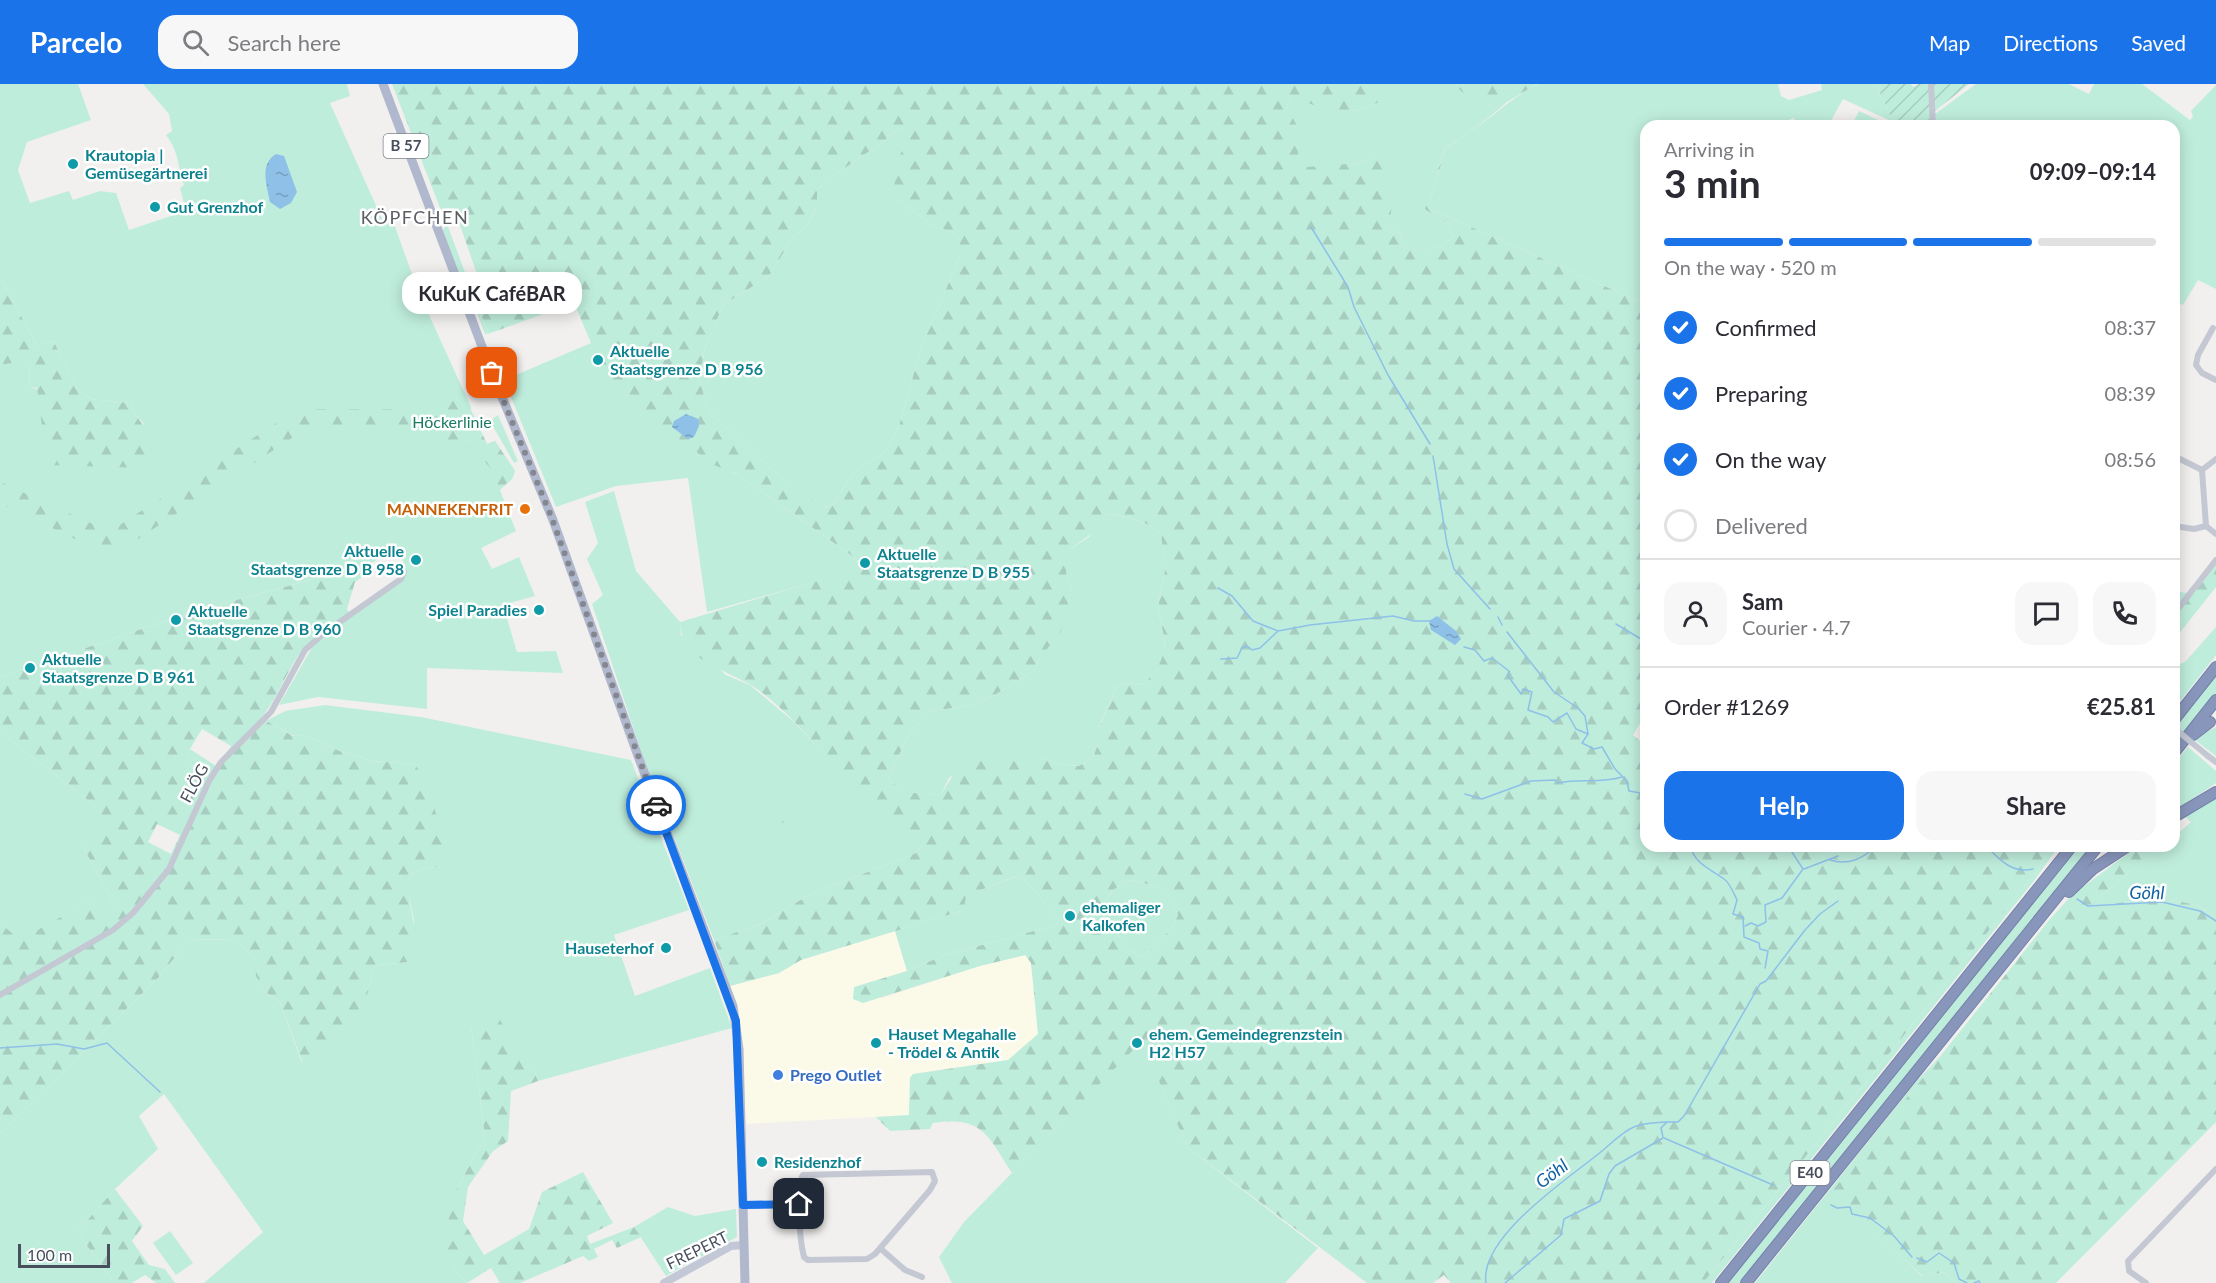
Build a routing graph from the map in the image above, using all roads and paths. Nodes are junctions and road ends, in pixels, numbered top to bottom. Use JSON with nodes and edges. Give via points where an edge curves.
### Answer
{"nodes":[{"id":1,"x":383,"y":84,"type":"edge"},
{"id":2,"x":1931,"y":84,"type":"edge"},
{"id":3,"x":1933,"y":120,"type":"edge"},
{"id":4,"x":2213,"y":328,"type":"dead end"},
{"id":5,"x":2216,"y":380,"type":"edge"},
{"id":6,"x":2180,"y":459,"type":"edge"},
{"id":7,"x":2216,"y":459,"type":"edge"},
{"id":8,"x":2202,"y":470,"type":"junction"},
{"id":9,"x":2206,"y":526,"type":"junction"},
{"id":10,"x":2180,"y":527,"type":"edge"},
{"id":11,"x":2216,"y":534,"type":"edge"},
{"id":12,"x":2216,"y":560,"type":"edge"},
{"id":13,"x":404,"y":572,"type":"dead end"},
{"id":14,"x":2180,"y":607,"type":"edge"},
{"id":15,"x":2216,"y":668,"type":"edge"},
{"id":16,"x":2216,"y":700,"type":"edge"},
{"id":17,"x":2180,"y":713,"type":"edge"},
{"id":18,"x":2210,"y":722,"type":"dead end"},
{"id":19,"x":2180,"y":733,"type":"edge"},
{"id":20,"x":2180,"y":745,"type":"edge"},
{"id":21,"x":2180,"y":747,"type":"edge"},
{"id":22,"x":2216,"y":762,"type":"edge"},
{"id":23,"x":2216,"y":790,"type":"edge"},
{"id":24,"x":2180,"y":813,"type":"edge"},
{"id":25,"x":2059,"y":852,"type":"edge"},
{"id":26,"x":2067,"y":852,"type":"edge"},
{"id":27,"x":2093,"y":852,"type":"edge"},
{"id":28,"x":2119,"y":852,"type":"edge"},
{"id":29,"x":2047,"y":878,"type":"junction"},
{"id":30,"x":2048,"y":908,"type":"junction"},
{"id":31,"x":0,"y":995,"type":"edge"},
{"id":32,"x":2216,"y":1169,"type":"edge"},
{"id":33,"x":799,"y":1204,"type":"junction"},
{"id":34,"x":743,"y":1205,"type":"junction"},
{"id":35,"x":744,"y":1245,"type":"junction"},
{"id":36,"x":881,"y":1249,"type":"junction"},
{"id":37,"x":922,"y":1278,"type":"dead end"},
{"id":38,"x":664,"y":1283,"type":"edge"},
{"id":39,"x":746,"y":1283,"type":"edge"},
{"id":40,"x":1721,"y":1283,"type":"edge"},
{"id":41,"x":1746,"y":1283,"type":"edge"},
{"id":42,"x":2146,"y":1283,"type":"edge"}],
"edges":[{"from":1,"to":34,"type":"main road","number":"B 57","via":[[567,559],[733,1006],[739,1049]]},
{"from":2,"to":3,"type":"street"},
{"from":4,"to":5,"type":"street","via":[[2196,365]]},
{"from":6,"to":8,"type":"street"},
{"from":7,"to":8,"type":"street"},
{"from":8,"to":9,"type":"street"},
{"from":9,"to":10,"type":"street"},
{"from":9,"to":11,"type":"street"},
{"from":12,"to":14,"type":"street"},
{"from":13,"to":31,"type":"street","name":"FLÖG","via":[[401,579],[305,650],[271,712],[221,762],[169,869],[133,913],[113,930]]},
{"from":15,"to":17,"type":"highway"},
{"from":16,"to":20,"type":"highway"},
{"from":18,"to":21,"type":"highway"},
{"from":19,"to":22,"type":"street","bridge":true},
{"from":23,"to":24,"type":"highway"},
{"from":25,"to":29,"type":"highway"},
{"from":26,"to":29,"type":"highway","number":"E40"},
{"from":27,"to":30,"type":"highway","number":"E40"},
{"from":28,"to":30,"type":"highway"},
{"from":29,"to":40,"type":"highway","number":"E40"},
{"from":30,"to":41,"type":"highway","number":"E40"},
{"from":32,"to":42,"type":"street","via":[[2128,1261],[2129,1271]]},
{"from":33,"to":34,"type":"street"},
{"from":33,"to":36,"type":"street","via":[[802,1251],[808,1260],[867,1258]]},
{"from":33,"to":36,"type":"street","via":[[799,1182],[803,1175],[932,1172],[935,1181],[930,1190]]},
{"from":34,"to":35,"type":"main road"},
{"from":35,"to":38,"type":"street","name":"FREPERT","via":[[731,1246]]},
{"from":35,"to":39,"type":"main road"},
{"from":36,"to":37,"type":"street"}]}
